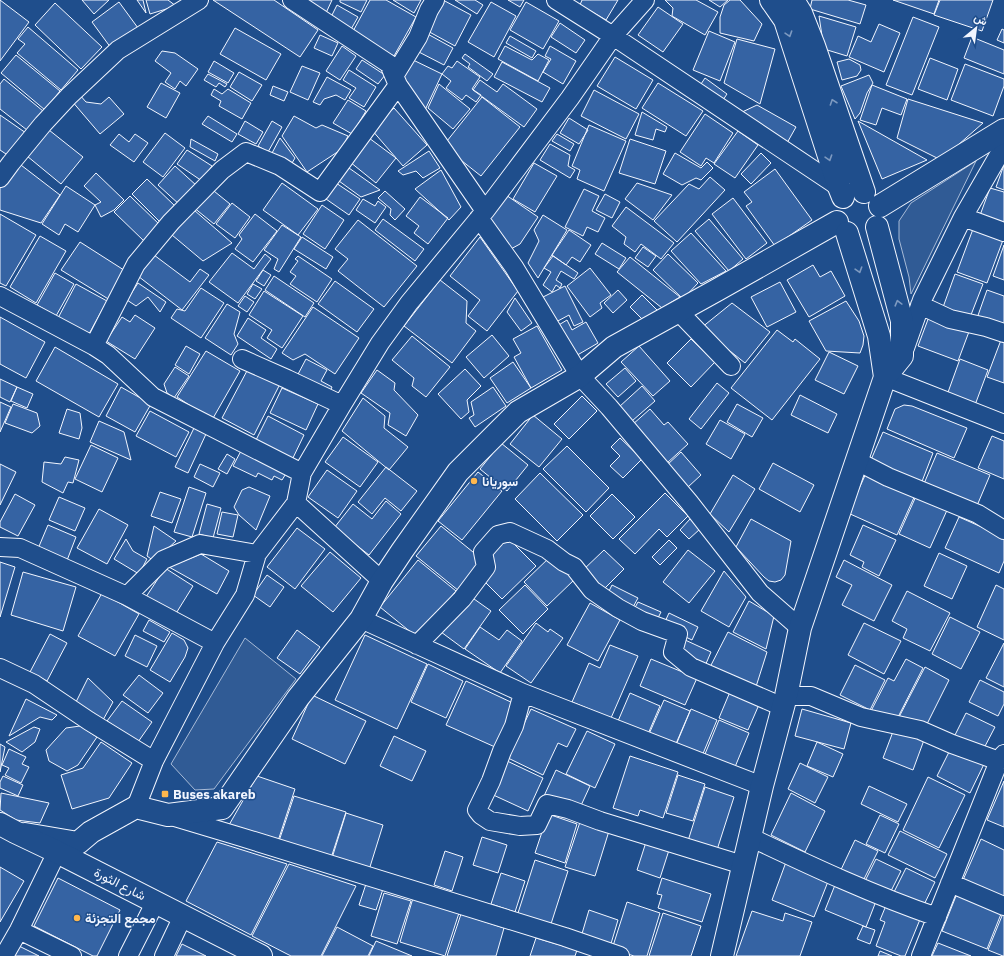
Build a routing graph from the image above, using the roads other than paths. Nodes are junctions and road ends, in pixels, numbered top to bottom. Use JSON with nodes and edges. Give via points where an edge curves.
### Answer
{"nodes":[{"id":1,"x":199,"y":0,"type":"edge"},
{"id":2,"x":292,"y":0,"type":"edge"},
{"id":3,"x":435,"y":0,"type":"edge"},
{"id":4,"x":556,"y":0,"type":"edge"},
{"id":5,"x":645,"y":0,"type":"edge"},
{"id":6,"x":771,"y":0,"type":"edge"},
{"id":7,"x":800,"y":4,"type":"edge"},
{"id":8,"x":613,"y":36,"type":"junction"},
{"id":9,"x":396,"y":81,"type":"junction"},
{"id":10,"x":1004,"y":119,"type":"edge"},
{"id":11,"x":998,"y":139,"type":"edge"},
{"id":12,"x":5,"y":160,"type":"edge"},
{"id":13,"x":0,"y":178,"type":"edge"},
{"id":14,"x":841,"y":192,"type":"junction"},
{"id":15,"x":873,"y":208,"type":"junction"},
{"id":16,"x":482,"y":215,"type":"junction"},
{"id":17,"x":963,"y":217,"type":"junction"},
{"id":18,"x":842,"y":227,"type":"junction"},
{"id":19,"x":1004,"y":232,"type":"edge"},
{"id":20,"x":0,"y":296,"type":"edge"},
{"id":21,"x":920,"y":305,"type":"junction"},
{"id":22,"x":678,"y":312,"type":"junction"},
{"id":23,"x":1004,"y":333,"type":"edge"},
{"id":24,"x":94,"y":346,"type":"junction"},
{"id":25,"x":902,"y":356,"type":"junction"},
{"id":26,"x":242,"y":359,"type":"dead end"},
{"id":27,"x":732,"y":366,"type":"dead end"},
{"id":28,"x":580,"y":376,"type":"junction"},
{"id":29,"x":885,"y":377,"type":"junction"},
{"id":30,"x":342,"y":404,"type":"junction"},
{"id":31,"x":1004,"y":424,"type":"edge"},
{"id":32,"x":857,"y":461,"type":"junction"},
{"id":33,"x":302,"y":473,"type":"junction"},
{"id":34,"x":296,"y":502,"type":"junction"},
{"id":35,"x":1004,"y":530,"type":"edge"},
{"id":36,"x":0,"y":547,"type":"edge"},
{"id":37,"x":257,"y":554,"type":"junction"},
{"id":38,"x":382,"y":581,"type":"junction"},
{"id":39,"x":127,"y":596,"type":"junction"},
{"id":40,"x":361,"y":619,"type":"junction"},
{"id":41,"x":800,"y":628,"type":"junction"},
{"id":42,"x":215,"y":643,"type":"junction"},
{"id":43,"x":417,"y":645,"type":"junction"},
{"id":44,"x":0,"y":668,"type":"edge"},
{"id":45,"x":523,"y":694,"type":"junction"},
{"id":46,"x":784,"y":702,"type":"junction"},
{"id":47,"x":1002,"y":758,"type":"edge"},
{"id":48,"x":154,"y":761,"type":"junction"},
{"id":49,"x":762,"y":786,"type":"junction"},
{"id":50,"x":136,"y":807,"type":"junction"},
{"id":51,"x":168,"y":815,"type":"junction"},
{"id":52,"x":8,"y":828,"type":"edge"},
{"id":53,"x":750,"y":837,"type":"junction"},
{"id":54,"x":57,"y":852,"type":"junction"},
{"id":55,"x":743,"y":866,"type":"junction"},
{"id":56,"x":950,"y":883,"type":"junction"},
{"id":57,"x":155,"y":903,"type":"junction"},
{"id":58,"x":1004,"y":906,"type":"edge"},
{"id":59,"x":183,"y":916,"type":"junction"},
{"id":60,"x":937,"y":917,"type":"junction"},
{"id":61,"x":19,"y":930,"type":"junction"},
{"id":62,"x":4,"y":956,"type":"edge"},
{"id":63,"x":72,"y":956,"type":"edge"},
{"id":64,"x":128,"y":956,"type":"edge"},
{"id":65,"x":164,"y":956,"type":"edge"},
{"id":66,"x":261,"y":956,"type":"edge"},
{"id":67,"x":620,"y":956,"type":"edge"},
{"id":68,"x":722,"y":956,"type":"edge"},
{"id":69,"x":921,"y":956,"type":"edge"}],
"edges":[{"from":1,"to":12,"type":"street","via":[[118,50]]},
{"from":2,"to":9,"type":"street","via":[[389,64]]},
{"from":3,"to":9,"type":"street"},
{"from":4,"to":8,"type":"street"},
{"from":5,"to":8,"type":"street"},
{"from":6,"to":14,"type":"main road","one_way":true,"via":[[785,20]]},
{"from":15,"to":7,"type":"main road","one_way":true},
{"from":8,"to":14,"type":"street"},
{"from":8,"to":16,"type":"street"},
{"from":9,"to":16,"type":"street"},
{"from":9,"to":24,"type":"street","via":[[320,192],[280,166],[246,152],[222,170],[171,222],[136,264]]},
{"from":10,"to":11,"type":"main road","via":[[999,123]]},
{"from":11,"to":15,"type":"main road"},
{"from":11,"to":17,"type":"street"},
{"from":12,"to":13,"type":"street"},
{"from":14,"to":15,"type":"main road","via":[[856,191]]},
{"from":14,"to":18,"type":"main road","via":[[836,218]]},
{"from":15,"to":18,"type":"main road","via":[[872,232],[858,236],[850,235]]},
{"from":25,"to":15,"type":"main road","one_way":true,"via":[[902,321]]},
{"from":16,"to":28,"type":"street"},
{"from":16,"to":30,"type":"street","via":[[409,303],[380,343]]},
{"from":17,"to":19,"type":"street"},
{"from":17,"to":21,"type":"street"},
{"from":18,"to":22,"type":"main road"},
{"from":18,"to":29,"type":"main road","one_way":true,"via":[[879,336]]},
{"from":20,"to":24,"type":"street"},
{"from":21,"to":23,"type":"street","via":[[950,318]]},
{"from":21,"to":25,"type":"street"},
{"from":22,"to":27,"type":"street"},
{"from":22,"to":28,"type":"main road","via":[[614,347]]},
{"from":24,"to":33,"type":"street","via":[[108,355],[152,397]]},
{"from":25,"to":29,"type":"main road"},
{"from":26,"to":30,"type":"street"},
{"from":28,"to":38,"type":"main road","via":[[518,412],[458,472]]},
{"from":28,"to":41,"type":"street","via":[[689,502],[760,593]]},
{"from":29,"to":31,"type":"street"},
{"from":29,"to":32,"type":"main road"},
{"from":30,"to":33,"type":"street"},
{"from":32,"to":35,"type":"street","via":[[888,477],[978,514]]},
{"from":32,"to":41,"type":"main road"},
{"from":33,"to":34,"type":"street"},
{"from":34,"to":37,"type":"street"},
{"from":34,"to":38,"type":"street"},
{"from":36,"to":39,"type":"street","via":[[20,548]]},
{"from":37,"to":39,"type":"street","via":[[200,544],[163,560]]},
{"from":37,"to":42,"type":"street","via":[[245,595]]},
{"from":38,"to":40,"type":"main road"},
{"from":39,"to":42,"type":"street"},
{"from":40,"to":43,"type":"street"},
{"from":40,"to":51,"type":"main road","via":[[298,698],[222,808]]},
{"from":41,"to":46,"type":"main road"},
{"from":42,"to":48,"type":"street"},
{"from":43,"to":45,"type":"street"},
{"from":43,"to":46,"type":"street","via":[[476,582],[486,567],[483,552],[498,535],[510,532],[547,548],[574,567],[592,590],[618,608],[642,621],[678,634],[673,652],[691,667]]},
{"from":44,"to":48,"type":"street","via":[[34,684]]},
{"from":45,"to":49,"type":"street"},
{"from":45,"to":55,"type":"street","via":[[514,726],[477,810],[481,815],[490,821],[520,826],[536,825],[548,804]]},
{"from":46,"to":47,"type":"street","via":[[811,696],[861,717],[920,730],[952,744]]},
{"from":46,"to":49,"type":"main road"},
{"from":47,"to":56,"type":"street"},
{"from":48,"to":50,"type":"street"},
{"from":49,"to":53,"type":"main road"},
{"from":50,"to":51,"type":"main road"},
{"from":50,"to":52,"type":"main road","via":[[78,842]]},
{"from":51,"to":67,"type":"street"},
{"from":52,"to":54,"type":"main road","name":"شارع الثورة"},
{"from":53,"to":55,"type":"main road"},
{"from":53,"to":60,"type":"street","via":[[828,874]]},
{"from":54,"to":57,"type":"main road","name":"شارع الثورة"},
{"from":54,"to":61,"type":"street"},
{"from":55,"to":68,"type":"main road"},
{"from":56,"to":58,"type":"street"},
{"from":56,"to":60,"type":"street"},
{"from":57,"to":59,"type":"main road","name":"شارع الثورة"},
{"from":57,"to":64,"type":"street"},
{"from":59,"to":65,"type":"street"},
{"from":59,"to":66,"type":"main road","name":"شارع الثورة"},
{"from":60,"to":69,"type":"street"},
{"from":61,"to":62,"type":"street"},
{"from":61,"to":63,"type":"street"}]}
